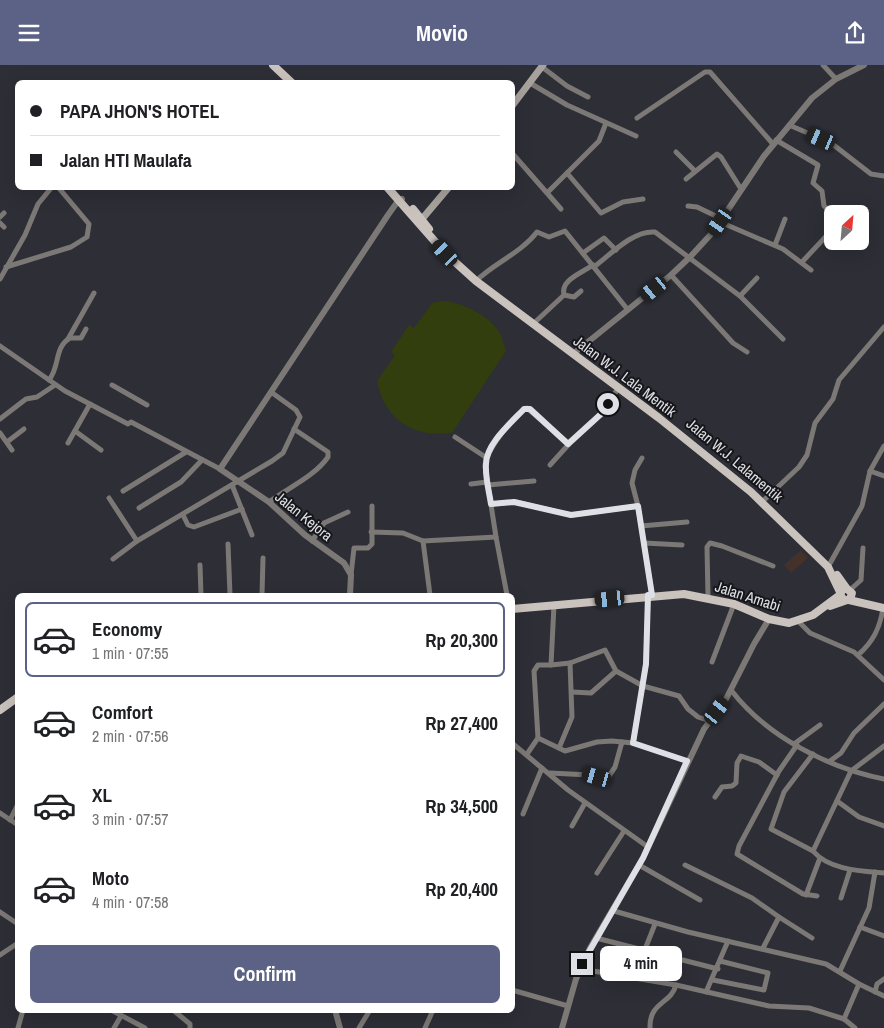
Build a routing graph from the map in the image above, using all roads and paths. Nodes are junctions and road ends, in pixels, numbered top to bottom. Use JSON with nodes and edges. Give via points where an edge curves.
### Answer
{"nodes":[{"id":1,"x":273,"y":65,"type":"edge"},
{"id":2,"x":280,"y":65,"type":"edge"},
{"id":3,"x":822,"y":65,"type":"edge"},
{"id":4,"x":864,"y":65,"type":"edge"},
{"id":5,"x":542,"y":66,"type":"edge"},
{"id":6,"x":836,"y":79,"type":"junction"},
{"id":7,"x":289,"y":80,"type":"edge"},
{"id":8,"x":295,"y":80,"type":"edge"},
{"id":9,"x":530,"y":83,"type":"junction"},
{"id":10,"x":588,"y":97,"type":"dead end"},
{"id":11,"x":515,"y":101,"type":"edge"},
{"id":12,"x":636,"y":119,"type":"dead end"},
{"id":13,"x":606,"y":123,"type":"junction"},
{"id":14,"x":790,"y":125,"type":"junction"},
{"id":15,"x":636,"y":136,"type":"dead end"},
{"id":16,"x":775,"y":142,"type":"junction"},
{"id":17,"x":676,"y":152,"type":"dead end"},
{"id":18,"x":515,"y":156,"type":"edge"},
{"id":19,"x":695,"y":171,"type":"junction"},
{"id":20,"x":567,"y":173,"type":"junction"},
{"id":21,"x":884,"y":176,"type":"edge"},
{"id":22,"x":686,"y":179,"type":"dead end"},
{"id":23,"x":741,"y":189,"type":"junction"},
{"id":24,"x":50,"y":190,"type":"edge"},
{"id":25,"x":61,"y":190,"type":"edge"},
{"id":26,"x":390,"y":190,"type":"edge"},
{"id":27,"x":395,"y":190,"type":"edge"},
{"id":28,"x":447,"y":190,"type":"edge"},
{"id":29,"x":548,"y":192,"type":"junction"},
{"id":30,"x":643,"y":199,"type":"dead end"},
{"id":31,"x":400,"y":200,"type":"junction"},
{"id":32,"x":688,"y":206,"type":"dead end"},
{"id":33,"x":824,"y":206,"type":"edge"},
{"id":34,"x":561,"y":209,"type":"dead end"},
{"id":35,"x":785,"y":219,"type":"dead end"},
{"id":36,"x":721,"y":220,"type":"junction"},
{"id":37,"x":420,"y":221,"type":"junction"},
{"id":38,"x":824,"y":238,"type":"edge"},
{"id":39,"x":775,"y":245,"type":"junction"},
{"id":40,"x":616,"y":250,"type":"junction"},
{"id":41,"x":583,"y":253,"type":"junction"},
{"id":42,"x":690,"y":257,"type":"junction"},
{"id":43,"x":802,"y":261,"type":"junction"},
{"id":44,"x":593,"y":266,"type":"junction"},
{"id":45,"x":6,"y":267,"type":"junction"},
{"id":46,"x":811,"y":269,"type":"dead end"},
{"id":47,"x":671,"y":275,"type":"junction"},
{"id":48,"x":757,"y":278,"type":"dead end"},
{"id":49,"x":0,"y":279,"type":"edge"},
{"id":50,"x":477,"y":280,"type":"junction"},
{"id":51,"x":582,"y":291,"type":"dead end"},
{"id":52,"x":94,"y":293,"type":"dead end"},
{"id":53,"x":564,"y":295,"type":"junction"},
{"id":54,"x":740,"y":296,"type":"junction"},
{"id":55,"x":628,"y":309,"type":"junction"},
{"id":56,"x":534,"y":323,"type":"junction"},
{"id":57,"x":884,"y":327,"type":"edge"},
{"id":58,"x":86,"y":329,"type":"dead end"},
{"id":59,"x":68,"y":339,"type":"junction"},
{"id":60,"x":783,"y":339,"type":"dead end"},
{"id":61,"x":0,"y":346,"type":"edge"},
{"id":62,"x":747,"y":352,"type":"dead end"},
{"id":63,"x":577,"y":355,"type":"junction"},
{"id":64,"x":49,"y":381,"type":"junction"},
{"id":65,"x":55,"y":385,"type":"junction"},
{"id":66,"x":112,"y":385,"type":"dead end"},
{"id":67,"x":619,"y":386,"type":"junction"},
{"id":68,"x":271,"y":392,"type":"junction"},
{"id":69,"x":90,"y":404,"type":"junction"},
{"id":70,"x":147,"y":405,"type":"dead end"},
{"id":71,"x":0,"y":419,"type":"edge"},
{"id":72,"x":24,"y":429,"type":"dead end"},
{"id":73,"x":294,"y":429,"type":"junction"},
{"id":74,"x":75,"y":431,"type":"junction"},
{"id":75,"x":0,"y":433,"type":"edge"},
{"id":76,"x":455,"y":437,"type":"dead end"},
{"id":77,"x":7,"y":442,"type":"junction"},
{"id":78,"x":68,"y":443,"type":"dead end"},
{"id":79,"x":568,"y":444,"type":"junction"},
{"id":80,"x":884,"y":446,"type":"edge"},
{"id":81,"x":12,"y":450,"type":"dead end"},
{"id":82,"x":101,"y":450,"type":"dead end"},
{"id":83,"x":186,"y":452,"type":"junction"},
{"id":84,"x":486,"y":458,"type":"junction"},
{"id":85,"x":642,"y":458,"type":"dead end"},
{"id":86,"x":202,"y":460,"type":"junction"},
{"id":87,"x":550,"y":465,"type":"dead end"},
{"id":88,"x":220,"y":469,"type":"junction"},
{"id":89,"x":870,"y":471,"type":"junction"},
{"id":90,"x":884,"y":476,"type":"edge"},
{"id":91,"x":534,"y":481,"type":"dead end"},
{"id":92,"x":239,"y":482,"type":"junction"},
{"id":93,"x":471,"y":484,"type":"dead end"},
{"id":94,"x":488,"y":484,"type":"junction"},
{"id":95,"x":232,"y":485,"type":"junction"},
{"id":96,"x":124,"y":491,"type":"dead end"},
{"id":97,"x":109,"y":498,"type":"dead end"},
{"id":98,"x":763,"y":501,"type":"junction"},
{"id":99,"x":269,"y":502,"type":"junction"},
{"id":100,"x":491,"y":504,"type":"junction"},
{"id":101,"x":372,"y":506,"type":"dead end"},
{"id":102,"x":638,"y":506,"type":"junction"},
{"id":103,"x":139,"y":508,"type":"dead end"},
{"id":104,"x":242,"y":509,"type":"junction"},
{"id":105,"x":348,"y":512,"type":"dead end"},
{"id":106,"x":183,"y":515,"type":"junction"},
{"id":107,"x":686,"y":522,"type":"dead end"},
{"id":108,"x":641,"y":526,"type":"junction"},
{"id":109,"x":371,"y":532,"type":"junction"},
{"id":110,"x":252,"y":535,"type":"dead end"},
{"id":111,"x":496,"y":537,"type":"junction"},
{"id":112,"x":137,"y":541,"type":"junction"},
{"id":113,"x":312,"y":541,"type":"junction"},
{"id":114,"x":423,"y":541,"type":"junction"},
{"id":115,"x":228,"y":543,"type":"dead end"},
{"id":116,"x":644,"y":543,"type":"junction"},
{"id":117,"x":682,"y":545,"type":"dead end"},
{"id":118,"x":863,"y":548,"type":"dead end"},
{"id":119,"x":263,"y":558,"type":"dead end"},
{"id":120,"x":113,"y":559,"type":"dead end"},
{"id":121,"x":200,"y":565,"type":"dead end"},
{"id":122,"x":829,"y":565,"type":"junction"},
{"id":123,"x":773,"y":566,"type":"dead end"},
{"id":124,"x":351,"y":575,"type":"junction"},
{"id":125,"x":201,"y":593,"type":"edge"},
{"id":126,"x":230,"y":593,"type":"edge"},
{"id":127,"x":262,"y":593,"type":"edge"},
{"id":128,"x":350,"y":593,"type":"edge"},
{"id":129,"x":430,"y":593,"type":"edge"},
{"id":130,"x":507,"y":593,"type":"edge"},
{"id":131,"x":846,"y":594,"type":"junction"},
{"id":132,"x":650,"y":595,"type":"junction"},
{"id":133,"x":708,"y":597,"type":"junction"},
{"id":134,"x":734,"y":604,"type":"junction"},
{"id":135,"x":554,"y":605,"type":"junction"},
{"id":136,"x":884,"y":608,"type":"edge"},
{"id":137,"x":515,"y":609,"type":"edge"},
{"id":138,"x":769,"y":619,"type":"junction"},
{"id":139,"x":798,"y":621,"type":"junction"},
{"id":140,"x":858,"y":655,"type":"junction"},
{"id":141,"x":712,"y":662,"type":"dead end"},
{"id":142,"x":570,"y":663,"type":"junction"},
{"id":143,"x":551,"y":665,"type":"junction"},
{"id":144,"x":616,"y":671,"type":"junction"},
{"id":145,"x":884,"y":681,"type":"edge"},
{"id":146,"x":643,"y":686,"type":"junction"},
{"id":147,"x":731,"y":689,"type":"junction"},
{"id":148,"x":572,"y":692,"type":"junction"},
{"id":149,"x":15,"y":700,"type":"edge"},
{"id":150,"x":884,"y":704,"type":"edge"},
{"id":151,"x":0,"y":710,"type":"edge"},
{"id":152,"x":710,"y":721,"type":"junction"},
{"id":153,"x":820,"y":725,"type":"dead end"},
{"id":154,"x":538,"y":738,"type":"junction"},
{"id":155,"x":622,"y":742,"type":"junction"},
{"id":156,"x":633,"y":743,"type":"junction"},
{"id":157,"x":796,"y":744,"type":"junction"},
{"id":158,"x":515,"y":745,"type":"edge"},
{"id":159,"x":884,"y":746,"type":"edge"},
{"id":160,"x":559,"y":748,"type":"junction"},
{"id":161,"x":527,"y":754,"type":"junction"},
{"id":162,"x":813,"y":754,"type":"junction"},
{"id":163,"x":687,"y":761,"type":"junction"},
{"id":164,"x":830,"y":761,"type":"junction"},
{"id":165,"x":542,"y":768,"type":"junction"},
{"id":166,"x":850,"y":771,"type":"junction"},
{"id":167,"x":550,"y":773,"type":"junction"},
{"id":168,"x":777,"y":775,"type":"junction"},
{"id":169,"x":884,"y":779,"type":"edge"},
{"id":170,"x":715,"y":797,"type":"dead end"},
{"id":171,"x":837,"y":801,"type":"junction"},
{"id":172,"x":585,"y":803,"type":"junction"},
{"id":173,"x":15,"y":810,"type":"edge"},
{"id":174,"x":0,"y":813,"type":"edge"},
{"id":175,"x":523,"y":814,"type":"dead end"},
{"id":176,"x":10,"y":820,"type":"junction"},
{"id":177,"x":15,"y":823,"type":"edge"},
{"id":178,"x":572,"y":826,"type":"dead end"},
{"id":179,"x":884,"y":827,"type":"edge"},
{"id":180,"x":624,"y":831,"type":"junction"},
{"id":181,"x":648,"y":847,"type":"junction"},
{"id":182,"x":813,"y":851,"type":"junction"},
{"id":183,"x":820,"y":858,"type":"junction"},
{"id":184,"x":638,"y":865,"type":"junction"},
{"id":185,"x":685,"y":865,"type":"dead end"},
{"id":186,"x":850,"y":870,"type":"junction"},
{"id":187,"x":875,"y":872,"type":"junction"},
{"id":188,"x":597,"y":873,"type":"dead end"},
{"id":189,"x":884,"y":873,"type":"edge"},
{"id":190,"x":806,"y":895,"type":"junction"},
{"id":191,"x":816,"y":897,"type":"dead end"},
{"id":192,"x":841,"y":898,"type":"dead end"},
{"id":193,"x":700,"y":900,"type":"dead end"},
{"id":194,"x":614,"y":911,"type":"junction"},
{"id":195,"x":0,"y":912,"type":"edge"},
{"id":196,"x":779,"y":917,"type":"junction"},
{"id":197,"x":15,"y":922,"type":"edge"},
{"id":198,"x":655,"y":924,"type":"junction"},
{"id":199,"x":860,"y":927,"type":"junction"},
{"id":200,"x":884,"y":935,"type":"edge"},
{"id":201,"x":596,"y":937,"type":"junction"},
{"id":202,"x":812,"y":938,"type":"dead end"},
{"id":203,"x":728,"y":941,"type":"junction"},
{"id":204,"x":15,"y":945,"type":"edge"},
{"id":205,"x":763,"y":948,"type":"junction"},
{"id":206,"x":644,"y":951,"type":"junction"},
{"id":207,"x":0,"y":955,"type":"edge"},
{"id":208,"x":720,"y":961,"type":"junction"},
{"id":209,"x":581,"y":969,"type":"junction"},
{"id":210,"x":718,"y":969,"type":"junction"},
{"id":211,"x":840,"y":971,"type":"junction"},
{"id":212,"x":634,"y":977,"type":"junction"},
{"id":213,"x":884,"y":979,"type":"edge"},
{"id":214,"x":713,"y":980,"type":"junction"},
{"id":215,"x":858,"y":984,"type":"junction"},
{"id":216,"x":676,"y":985,"type":"junction"},
{"id":217,"x":515,"y":991,"type":"edge"},
{"id":218,"x":706,"y":992,"type":"junction"},
{"id":219,"x":875,"y":992,"type":"junction"},
{"id":220,"x":884,"y":996,"type":"edge"},
{"id":221,"x":568,"y":1006,"type":"junction"},
{"id":222,"x":22,"y":1013,"type":"edge"},
{"id":223,"x":120,"y":1013,"type":"edge"},
{"id":224,"x":177,"y":1013,"type":"edge"},
{"id":225,"x":335,"y":1013,"type":"edge"},
{"id":226,"x":368,"y":1013,"type":"edge"},
{"id":227,"x":432,"y":1013,"type":"edge"},
{"id":228,"x":844,"y":1019,"type":"junction"},
{"id":229,"x":338,"y":1027,"type":"edge"},
{"id":230,"x":18,"y":1028,"type":"edge"},
{"id":231,"x":114,"y":1028,"type":"edge"},
{"id":232,"x":145,"y":1028,"type":"edge"},
{"id":233,"x":190,"y":1028,"type":"edge"},
{"id":234,"x":359,"y":1028,"type":"edge"},
{"id":235,"x":425,"y":1028,"type":"edge"},
{"id":236,"x":562,"y":1028,"type":"edge"},
{"id":237,"x":650,"y":1028,"type":"edge"},
{"id":238,"x":855,"y":1028,"type":"edge"}],
"edges":[{"from":1,"to":7,"type":"main road"},
{"from":2,"to":8,"type":"main road"},
{"from":3,"to":6,"type":"street"},
{"from":4,"to":6,"type":"street"},
{"from":5,"to":9,"type":"main road"},
{"from":5,"to":10,"type":"street","via":[[567,86]]},
{"from":6,"to":14,"type":"street","via":[[816,94]]},
{"from":9,"to":11,"type":"main road"},
{"from":9,"to":13,"type":"street"},
{"from":12,"to":16,"type":"street","via":[[705,72],[710,72]]},
{"from":13,"to":15,"type":"street"},
{"from":13,"to":20,"type":"street","via":[[599,141]]},
{"from":14,"to":16,"type":"street"},
{"from":14,"to":21,"type":"street","via":[[832,143],[871,174]]},
{"from":16,"to":23,"type":"street"},
{"from":16,"to":33,"type":"street","via":[[818,165],[813,183],[822,191]]},
{"from":17,"to":19,"type":"street"},
{"from":18,"to":29,"type":"street"},
{"from":19,"to":22,"type":"street"},
{"from":19,"to":23,"type":"street","via":[[717,154]]},
{"from":20,"to":29,"type":"street"},
{"from":20,"to":30,"type":"street","via":[[599,211]]},
{"from":23,"to":36,"type":"street"},
{"from":24,"to":45,"type":"street","via":[[38,204]]},
{"from":25,"to":45,"type":"street","via":[[90,224],[87,237],[71,247]]},
{"from":26,"to":31,"type":"main road","name":"Jalan W.J. Lala Mentik"},
{"from":27,"to":31,"type":"main road"},
{"from":28,"to":37,"type":"main road"},
{"from":29,"to":34,"type":"street"},
{"from":31,"to":37,"type":"main road","name":"Jalan W.J. Lala Mentik"},
{"from":31,"to":68,"type":"street"},
{"from":32,"to":36,"type":"street","via":[[697,207]]},
{"from":35,"to":39,"type":"street"},
{"from":36,"to":39,"type":"street"},
{"from":36,"to":42,"type":"street"},
{"from":37,"to":50,"type":"main road","name":"Jalan W.J. Lala Mentik","via":[[445,253]]},
{"from":38,"to":43,"type":"street"},
{"from":39,"to":43,"type":"street"},
{"from":40,"to":41,"type":"street","via":[[604,238]]},
{"from":40,"to":42,"type":"street","via":[[652,231]]},
{"from":40,"to":44,"type":"street"},
{"from":41,"to":44,"type":"street"},
{"from":41,"to":50,"type":"street","via":[[565,231],[549,237],[539,232]]},
{"from":42,"to":47,"type":"street"},
{"from":42,"to":54,"type":"street"},
{"from":43,"to":46,"type":"street"},
{"from":44,"to":53,"type":"street","via":[[566,283]]},
{"from":44,"to":55,"type":"street"},
{"from":45,"to":49,"type":"street"},
{"from":47,"to":55,"type":"street"},
{"from":47,"to":62,"type":"street","via":[[733,343]]},
{"from":48,"to":54,"type":"street"},
{"from":50,"to":56,"type":"main road","name":"Jalan W.J. Lala Mentik"},
{"from":51,"to":53,"type":"street","via":[[574,297]]},
{"from":52,"to":59,"type":"street"},
{"from":53,"to":56,"type":"street"},
{"from":54,"to":60,"type":"street"},
{"from":55,"to":63,"type":"street"},
{"from":56,"to":63,"type":"main road","name":"Jalan W.J. Lala Mentik"},
{"from":57,"to":98,"type":"street","via":[[839,380],[832,399],[815,423],[799,467]]},
{"from":58,"to":59,"type":"street","via":[[81,338]]},
{"from":59,"to":64,"type":"street","via":[[59,350],[56,370]]},
{"from":61,"to":64,"type":"street"},
{"from":63,"to":67,"type":"main road","name":"Jalan W.J. Lala Mentik"},
{"from":64,"to":65,"type":"street"},
{"from":65,"to":69,"type":"street"},
{"from":65,"to":71,"type":"street","via":[[37,397],[26,399]]},
{"from":66,"to":70,"type":"street"},
{"from":67,"to":79,"type":"street","via":[[601,414]]},
{"from":67,"to":98,"type":"main road","name":"Jalan W.J. Lalamentik"},
{"from":67,"to":122,"type":"main road","name":"Jalan W.J. Lala Mentik","via":[[751,492]]},
{"from":68,"to":73,"type":"street","via":[[298,411],[300,417]]},
{"from":68,"to":88,"type":"street"},
{"from":69,"to":74,"type":"street"},
{"from":69,"to":83,"type":"street"},
{"from":72,"to":77,"type":"street"},
{"from":73,"to":92,"type":"street","via":[[281,455]]},
{"from":73,"to":99,"type":"street","via":[[328,452],[328,457],[318,470]]},
{"from":74,"to":78,"type":"street"},
{"from":74,"to":82,"type":"street"},
{"from":75,"to":77,"type":"street"},
{"from":76,"to":84,"type":"street"},
{"from":77,"to":81,"type":"street"},
{"from":79,"to":84,"type":"street","via":[[527,408],[503,433]]},
{"from":79,"to":87,"type":"street"},
{"from":80,"to":89,"type":"street"},
{"from":83,"to":86,"type":"street"},
{"from":83,"to":96,"type":"street"},
{"from":84,"to":94,"type":"street"},
{"from":85,"to":102,"type":"street","via":[[632,476]]},
{"from":86,"to":88,"type":"street"},
{"from":86,"to":103,"type":"street","via":[[181,483]]},
{"from":88,"to":92,"type":"street","name":"Jalan Kejora"},
{"from":89,"to":90,"type":"street"},
{"from":89,"to":122,"type":"street","via":[[862,506]]},
{"from":91,"to":94,"type":"street"},
{"from":92,"to":95,"type":"street"},
{"from":92,"to":99,"type":"street","name":"Jalan Kejora"},
{"from":93,"to":94,"type":"street"},
{"from":94,"to":100,"type":"street"},
{"from":95,"to":104,"type":"street"},
{"from":95,"to":106,"type":"street"},
{"from":97,"to":112,"type":"street"},
{"from":98,"to":122,"type":"main road","name":"Jalan W.J. Lalamentik"},
{"from":99,"to":113,"type":"street","name":"Jalan Kejora"},
{"from":100,"to":102,"type":"street","via":[[514,502],[571,515]]},
{"from":100,"to":111,"type":"street"},
{"from":101,"to":109,"type":"street"},
{"from":102,"to":108,"type":"street"},
{"from":104,"to":106,"type":"street","via":[[194,527],[188,525]]},
{"from":104,"to":110,"type":"street"},
{"from":105,"to":113,"type":"street","via":[[324,523]]},
{"from":106,"to":112,"type":"street"},
{"from":107,"to":108,"type":"street"},
{"from":108,"to":116,"type":"street"},
{"from":109,"to":114,"type":"street","via":[[403,533]]},
{"from":109,"to":124,"type":"street","via":[[371,545],[354,548]]},
{"from":111,"to":114,"type":"street"},
{"from":111,"to":130,"type":"street"},
{"from":112,"to":120,"type":"street"},
{"from":113,"to":124,"type":"street","name":"Jalan Kejora","via":[[344,563]]},
{"from":114,"to":129,"type":"street"},
{"from":115,"to":126,"type":"street"},
{"from":116,"to":117,"type":"street"},
{"from":116,"to":132,"type":"street"},
{"from":118,"to":131,"type":"street","via":[[861,580]]},
{"from":119,"to":127,"type":"street"},
{"from":121,"to":125,"type":"street"},
{"from":122,"to":131,"type":"main road","name":"Jalan W.J. Lala Mentik"},
{"from":123,"to":133,"type":"street","via":[[710,543],[707,547]]},
{"from":124,"to":128,"type":"street"},
{"from":131,"to":136,"type":"main road"},
{"from":131,"to":139,"type":"main road","name":"Jalan Amabi"},
{"from":132,"to":133,"type":"main road","name":"Jalan Amabi"},
{"from":132,"to":135,"type":"main road","name":"Jalan Amabi"},
{"from":132,"to":146,"type":"street"},
{"from":133,"to":134,"type":"main road","name":"Jalan Amabi"},
{"from":134,"to":138,"type":"main road","name":"Jalan Amabi"},
{"from":134,"to":141,"type":"street"},
{"from":135,"to":137,"type":"main road","name":"Jalan Amabi"},
{"from":135,"to":143,"type":"street"},
{"from":136,"to":140,"type":"street","via":[[872,641]]},
{"from":138,"to":139,"type":"main road","name":"Jalan Amabi","via":[[789,623]]},
{"from":138,"to":147,"type":"street"},
{"from":139,"to":140,"type":"street","via":[[810,633]]},
{"from":140,"to":145,"type":"street"},
{"from":142,"to":143,"type":"street"},
{"from":142,"to":144,"type":"street","via":[[605,650]]},
{"from":142,"to":148,"type":"street"},
{"from":143,"to":154,"type":"street","via":[[538,665],[534,671]]},
{"from":144,"to":146,"type":"street"},
{"from":144,"to":148,"type":"street","via":[[592,693]]},
{"from":146,"to":152,"type":"street","via":[[679,696],[688,709],[703,721]]},
{"from":146,"to":156,"type":"street"},
{"from":147,"to":152,"type":"street"},
{"from":147,"to":157,"type":"street","via":[[750,711]]},
{"from":148,"to":160,"type":"street","via":[[572,717]]},
{"from":149,"to":151,"type":"main road"},
{"from":150,"to":164,"type":"street"},
{"from":152,"to":163,"type":"street"},
{"from":153,"to":157,"type":"street"},
{"from":154,"to":160,"type":"street"},
{"from":154,"to":161,"type":"street"},
{"from":155,"to":156,"type":"street"},
{"from":155,"to":160,"type":"street","via":[[597,742],[569,751]]},
{"from":155,"to":167,"type":"street","via":[[609,776]]},
{"from":156,"to":163,"type":"street"},
{"from":157,"to":162,"type":"street"},
{"from":157,"to":168,"type":"street"},
{"from":158,"to":161,"type":"street"},
{"from":159,"to":166,"type":"street"},
{"from":161,"to":165,"type":"street"},
{"from":162,"to":164,"type":"street"},
{"from":162,"to":182,"type":"street","via":[[784,792],[771,829]]},
{"from":163,"to":181,"type":"street"},
{"from":164,"to":166,"type":"street"},
{"from":165,"to":167,"type":"street"},
{"from":165,"to":175,"type":"street"},
{"from":166,"to":169,"type":"street"},
{"from":166,"to":171,"type":"street"},
{"from":167,"to":172,"type":"street"},
{"from":168,"to":170,"type":"street","via":[[759,762],[741,756],[737,763],[736,783],[722,787]]},
{"from":168,"to":190,"type":"street","via":[[737,854]]},
{"from":171,"to":179,"type":"street","via":[[859,817]]},
{"from":171,"to":182,"type":"street"},
{"from":172,"to":178,"type":"street"},
{"from":172,"to":180,"type":"street"},
{"from":173,"to":176,"type":"street"},
{"from":174,"to":176,"type":"street"},
{"from":176,"to":177,"type":"street"},
{"from":180,"to":181,"type":"street"},
{"from":180,"to":188,"type":"street"},
{"from":181,"to":184,"type":"street"},
{"from":182,"to":183,"type":"street"},
{"from":183,"to":186,"type":"street"},
{"from":183,"to":190,"type":"street"},
{"from":184,"to":193,"type":"street"},
{"from":184,"to":194,"type":"street"},
{"from":185,"to":196,"type":"street","via":[[752,898]]},
{"from":186,"to":187,"type":"street"},
{"from":186,"to":192,"type":"street"},
{"from":187,"to":189,"type":"street"},
{"from":187,"to":199,"type":"street","via":[[874,891]]},
{"from":190,"to":191,"type":"street"},
{"from":194,"to":198,"type":"street"},
{"from":194,"to":201,"type":"street"},
{"from":195,"to":197,"type":"street"},
{"from":196,"to":202,"type":"street"},
{"from":196,"to":205,"type":"street"},
{"from":198,"to":203,"type":"street"},
{"from":198,"to":206,"type":"street"},
{"from":199,"to":200,"type":"street"},
{"from":199,"to":211,"type":"street"},
{"from":201,"to":206,"type":"street"},
{"from":201,"to":209,"type":"street"},
{"from":203,"to":205,"type":"street"},
{"from":203,"to":208,"type":"street"},
{"from":204,"to":207,"type":"street"},
{"from":205,"to":211,"type":"street","via":[[826,964]]},
{"from":206,"to":210,"type":"street"},
{"from":206,"to":212,"type":"street"},
{"from":208,"to":210,"type":"street"},
{"from":208,"to":214,"type":"street","via":[[768,973],[764,990]]},
{"from":209,"to":212,"type":"street"},
{"from":209,"to":221,"type":"street"},
{"from":210,"to":214,"type":"street"},
{"from":211,"to":215,"type":"street"},
{"from":212,"to":216,"type":"street"},
{"from":213,"to":219,"type":"street"},
{"from":214,"to":218,"type":"street"},
{"from":215,"to":219,"type":"street"},
{"from":215,"to":228,"type":"street"},
{"from":216,"to":218,"type":"street"},
{"from":216,"to":237,"type":"street","via":[[671,996],[656,1006]]},
{"from":217,"to":221,"type":"street"},
{"from":218,"to":228,"type":"street","via":[[769,1005],[813,1009]]},
{"from":219,"to":220,"type":"street"},
{"from":221,"to":236,"type":"street"},
{"from":222,"to":230,"type":"street"},
{"from":223,"to":231,"type":"street"},
{"from":223,"to":232,"type":"street"},
{"from":224,"to":233,"type":"street","via":[[190,1024]]},
{"from":225,"to":229,"type":"street"},
{"from":226,"to":234,"type":"street"},
{"from":227,"to":235,"type":"street"},
{"from":228,"to":238,"type":"street"}]}
